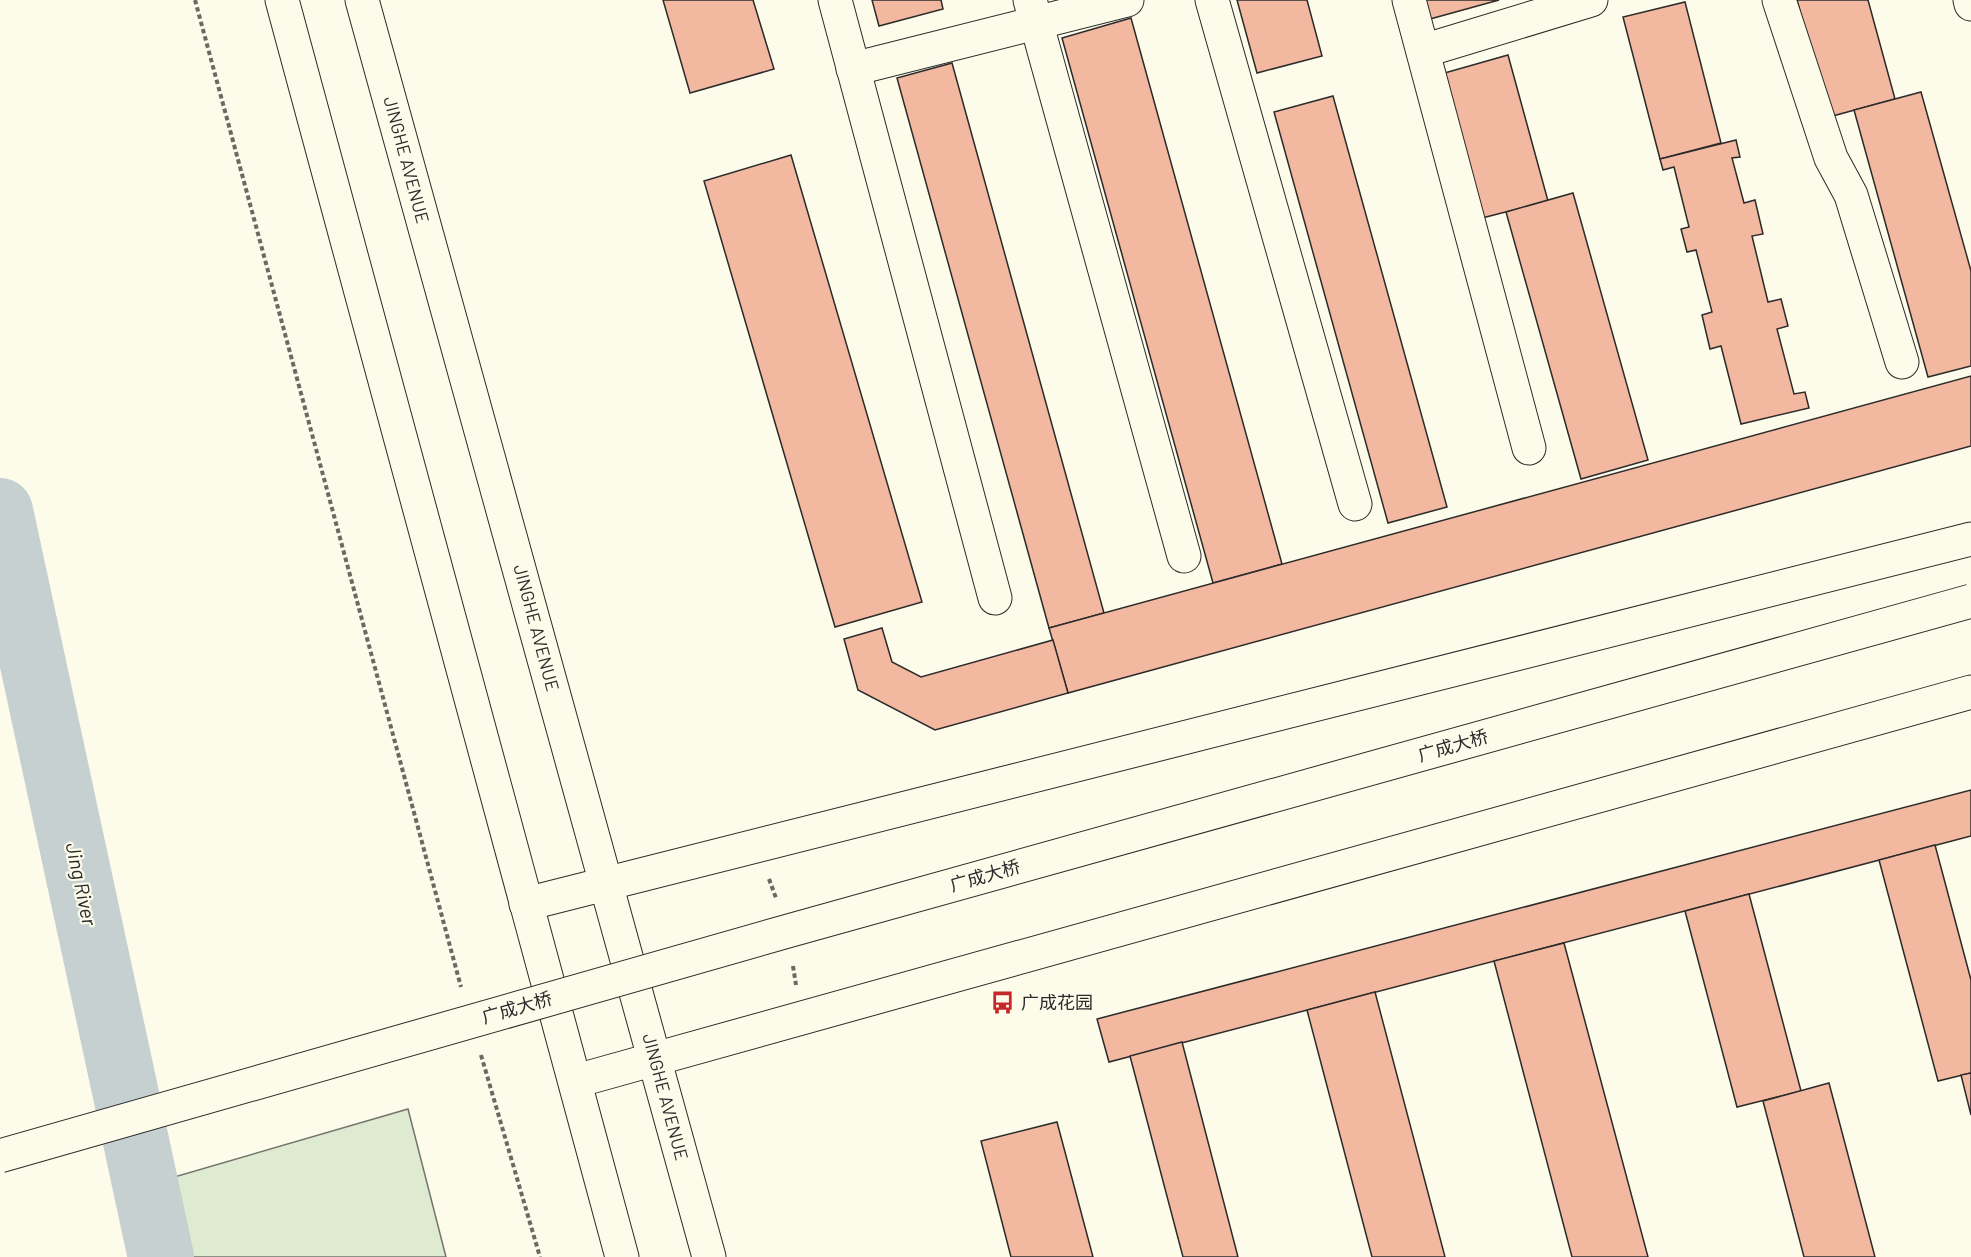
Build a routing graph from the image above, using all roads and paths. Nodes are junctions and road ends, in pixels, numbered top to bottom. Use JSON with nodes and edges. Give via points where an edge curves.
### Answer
{"nodes":[{"id":1,"x":195,"y":0,"type":"edge"},
{"id":2,"x":282,"y":0,"type":"edge"},
{"id":3,"x":362,"y":0,"type":"edge"},
{"id":4,"x":835,"y":0,"type":"edge"},
{"id":5,"x":1127,"y":0,"type":"edge"},
{"id":6,"x":1212,"y":0,"type":"edge"},
{"id":7,"x":1410,"y":0,"type":"edge"},
{"id":8,"x":1592,"y":0,"type":"edge"},
{"id":9,"x":1779,"y":0,"type":"edge"},
{"id":10,"x":1034,"y":11,"type":"edge"},
{"id":11,"x":1423,"y":51,"type":"junction"},
{"id":12,"x":853,"y":69,"type":"junction"},
{"id":13,"x":1902,"y":362,"type":"dead end"},
{"id":14,"x":1529,"y":448,"type":"dead end"},
{"id":15,"x":1354,"y":504,"type":"dead end"},
{"id":16,"x":1971,"y":539,"type":"edge"},
{"id":17,"x":1184,"y":556,"type":"dead end"},
{"id":18,"x":995,"y":598,"type":"dead end"},
{"id":19,"x":1971,"y":602,"type":"edge"},
{"id":20,"x":1971,"y":692,"type":"edge"},
{"id":21,"x":606,"y":883,"type":"junction"},
{"id":22,"x":526,"y":904,"type":"junction"},
{"id":23,"x":462,"y":992,"type":"dead end"},
{"id":24,"x":479,"y":1050,"type":"dead end"},
{"id":25,"x":654,"y":1060,"type":"junction"},
{"id":26,"x":576,"y":1081,"type":"junction"},
{"id":27,"x":0,"y":1156,"type":"edge"},
{"id":28,"x":540,"y":1257,"type":"edge"},
{"id":29,"x":622,"y":1257,"type":"edge"},
{"id":30,"x":709,"y":1257,"type":"edge"}],
"edges":[{"from":1,"to":23,"type":"path"},
{"from":2,"to":22,"type":"main road"},
{"from":3,"to":21,"type":"main road","name":"JINGHE AVENUE"},
{"from":4,"to":12,"type":"main road"},
{"from":5,"to":10,"type":"main road"},
{"from":6,"to":15,"type":"main road"},
{"from":7,"to":11,"type":"main road"},
{"from":8,"to":11,"type":"main road"},
{"from":9,"to":13,"type":"main road","via":[[1831,158],[1851,195]]},
{"from":10,"to":12,"type":"main road"},
{"from":10,"to":17,"type":"main road"},
{"from":11,"to":14,"type":"main road"},
{"from":12,"to":18,"type":"main road"},
{"from":16,"to":21,"type":"main road"},
{"from":19,"to":27,"type":"main road","name":"广成大桥","bridge":true,"via":[[788,931]]},
{"from":20,"to":25,"type":"main road"},
{"from":21,"to":22,"type":"main road"},
{"from":21,"to":25,"type":"main road","name":"JINGHE AVENUE"},
{"from":22,"to":26,"type":"main road"},
{"from":24,"to":28,"type":"path"},
{"from":25,"to":26,"type":"main road"},
{"from":25,"to":30,"type":"main road","name":"JINGHE AVENUE"},
{"from":26,"to":29,"type":"main road"}]}
